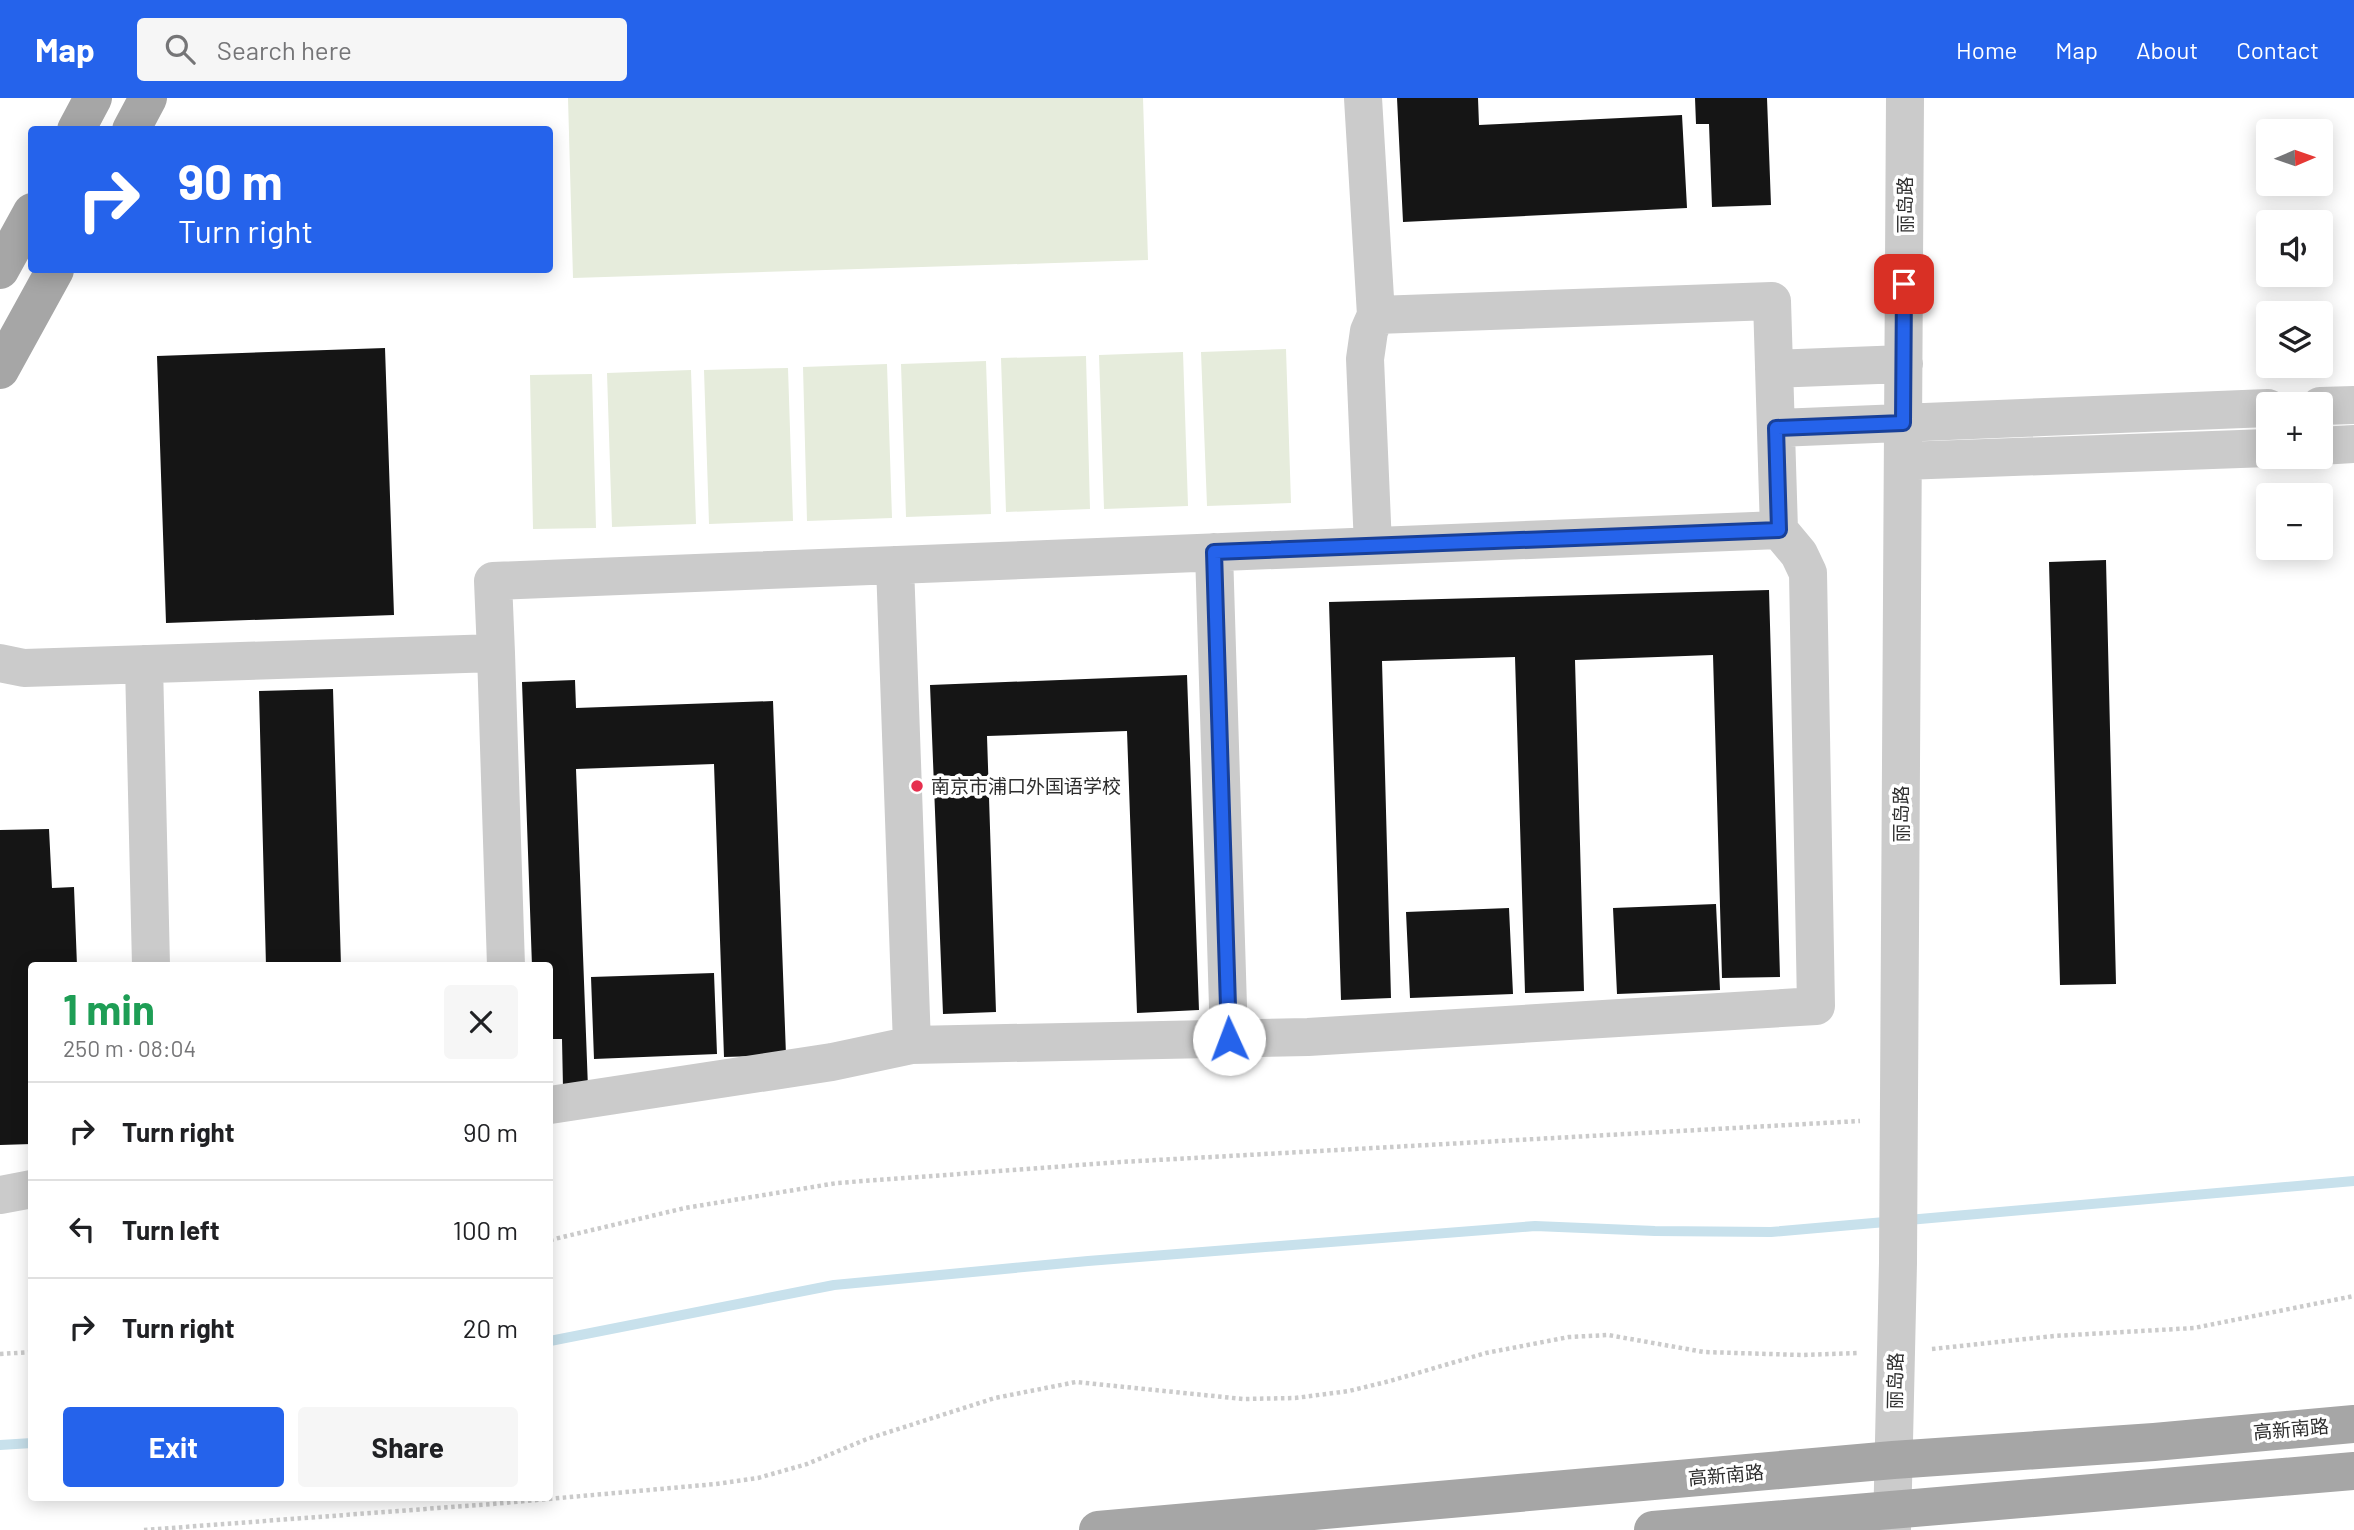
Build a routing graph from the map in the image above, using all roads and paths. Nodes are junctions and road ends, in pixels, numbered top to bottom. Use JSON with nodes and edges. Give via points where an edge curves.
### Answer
{"nodes":[{"id":1,"x":93,"y":98,"type":"edge"},
{"id":2,"x":148,"y":98,"type":"edge"},
{"id":3,"x":1363,"y":98,"type":"edge"},
{"id":4,"x":1905,"y":98,"type":"edge"},
{"id":5,"x":78,"y":126,"type":"edge"},
{"id":6,"x":133,"y":126,"type":"edge"},
{"id":7,"x":28,"y":219,"type":"edge"},
{"id":8,"x":0,"y":271,"type":"edge"},
{"id":9,"x":53,"y":273,"type":"edge"},
{"id":10,"x":1376,"y":315,"type":"junction"},
{"id":11,"x":1904,"y":364,"type":"junction"},
{"id":12,"x":0,"y":369,"type":"edge"},
{"id":13,"x":1774,"y":369,"type":"junction"},
{"id":14,"x":2354,"y":405,"type":"edge"},
{"id":15,"x":2333,"y":406,"type":"edge"},
{"id":16,"x":2256,"y":408,"type":"edge"},
{"id":17,"x":1903,"y":423,"type":"junction"},
{"id":18,"x":1776,"y":428,"type":"junction"},
{"id":19,"x":2354,"y":444,"type":"edge"},
{"id":20,"x":2333,"y":445,"type":"edge"},
{"id":21,"x":2256,"y":448,"type":"edge"},
{"id":22,"x":1903,"y":461,"type":"junction"},
{"id":23,"x":1779,"y":530,"type":"junction"},
{"id":24,"x":1373,"y":546,"type":"junction"},
{"id":25,"x":1214,"y":552,"type":"junction"},
{"id":26,"x":895,"y":565,"type":"junction"},
{"id":27,"x":496,"y":653,"type":"junction"},
{"id":28,"x":0,"y":663,"type":"edge"},
{"id":29,"x":144,"y":664,"type":"junction"},
{"id":30,"x":152,"y":962,"type":"edge"},
{"id":31,"x":506,"y":962,"type":"edge"},
{"id":32,"x":1229,"y":1039,"type":"junction"},
{"id":33,"x":912,"y":1045,"type":"junction"},
{"id":34,"x":553,"y":1105,"type":"edge"},
{"id":35,"x":1900,"y":1119,"type":"junction"},
{"id":36,"x":28,"y":1190,"type":"edge"},
{"id":37,"x":0,"y":1195,"type":"edge"},
{"id":38,"x":553,"y":1239,"type":"edge"},
{"id":39,"x":2354,"y":1296,"type":"edge"},
{"id":40,"x":28,"y":1352,"type":"edge"},
{"id":41,"x":1896,"y":1352,"type":"junction"},
{"id":42,"x":0,"y":1354,"type":"edge"},
{"id":43,"x":2354,"y":1424,"type":"edge"},
{"id":44,"x":1893,"y":1460,"type":"junction"},
{"id":45,"x":2354,"y":1471,"type":"edge"},
{"id":46,"x":553,"y":1499,"type":"edge"},
{"id":47,"x":527,"y":1501,"type":"edge"},
{"id":48,"x":1892,"y":1520,"type":"edge"},
{"id":49,"x":144,"y":1530,"type":"edge"},
{"id":50,"x":1098,"y":1530,"type":"edge"},
{"id":51,"x":1653,"y":1530,"type":"edge"}],
"edges":[{"from":1,"to":5,"type":"main road"},
{"from":2,"to":6,"type":"main road"},
{"from":3,"to":10,"type":"street"},
{"from":4,"to":11,"type":"street","name":"丽岛路"},
{"from":7,"to":8,"type":"main road"},
{"from":9,"to":12,"type":"main road"},
{"from":10,"to":13,"type":"street","via":[[1772,301]]},
{"from":10,"to":24,"type":"street","via":[[1365,359]]},
{"from":11,"to":13,"type":"street"},
{"from":11,"to":17,"type":"street","name":"丽岛路"},
{"from":13,"to":18,"type":"street"},
{"from":14,"to":15,"type":"street"},
{"from":16,"to":17,"type":"street"},
{"from":17,"to":18,"type":"street"},
{"from":17,"to":22,"type":"street","name":"丽岛路"},
{"from":18,"to":23,"type":"street"},
{"from":19,"to":20,"type":"street"},
{"from":21,"to":22,"type":"street"},
{"from":22,"to":35,"type":"street","name":"丽岛路"},
{"from":23,"to":24,"type":"street"},
{"from":23,"to":32,"type":"street","via":[[1808,573],[1816,1006]]},
{"from":24,"to":25,"type":"street"},
{"from":25,"to":26,"type":"street"},
{"from":25,"to":32,"type":"street"},
{"from":26,"to":27,"type":"street","via":[[493,581]]},
{"from":26,"to":33,"type":"street"},
{"from":27,"to":29,"type":"street"},
{"from":27,"to":31,"type":"street"},
{"from":28,"to":29,"type":"street","via":[[24,668]]},
{"from":29,"to":30,"type":"street"},
{"from":32,"to":33,"type":"street"},
{"from":33,"to":34,"type":"street","via":[[832,1062]]},
{"from":35,"to":38,"type":"path","via":[[1121,1162],[850,1182],[685,1208]]},
{"from":35,"to":41,"type":"street","name":"丽岛路"},
{"from":36,"to":37,"type":"street"},
{"from":39,"to":41,"type":"path","via":[[2194,1328]]},
{"from":40,"to":42,"type":"path"},
{"from":41,"to":44,"type":"street","name":"丽岛路"},
{"from":41,"to":46,"type":"path","via":[[1704,1352],[1608,1335],[1569,1337],[1486,1353],[1349,1391],[1295,1398],[1231,1398],[1076,1382],[995,1398],[758,1478]]},
{"from":43,"to":44,"type":"main road","name":"高新南路"},
{"from":44,"to":48,"type":"street","name":"丽岛路"},
{"from":44,"to":50,"type":"main road","name":"高新南路"},
{"from":45,"to":48,"type":"main road"},
{"from":47,"to":49,"type":"path"},
{"from":48,"to":51,"type":"main road"}]}
